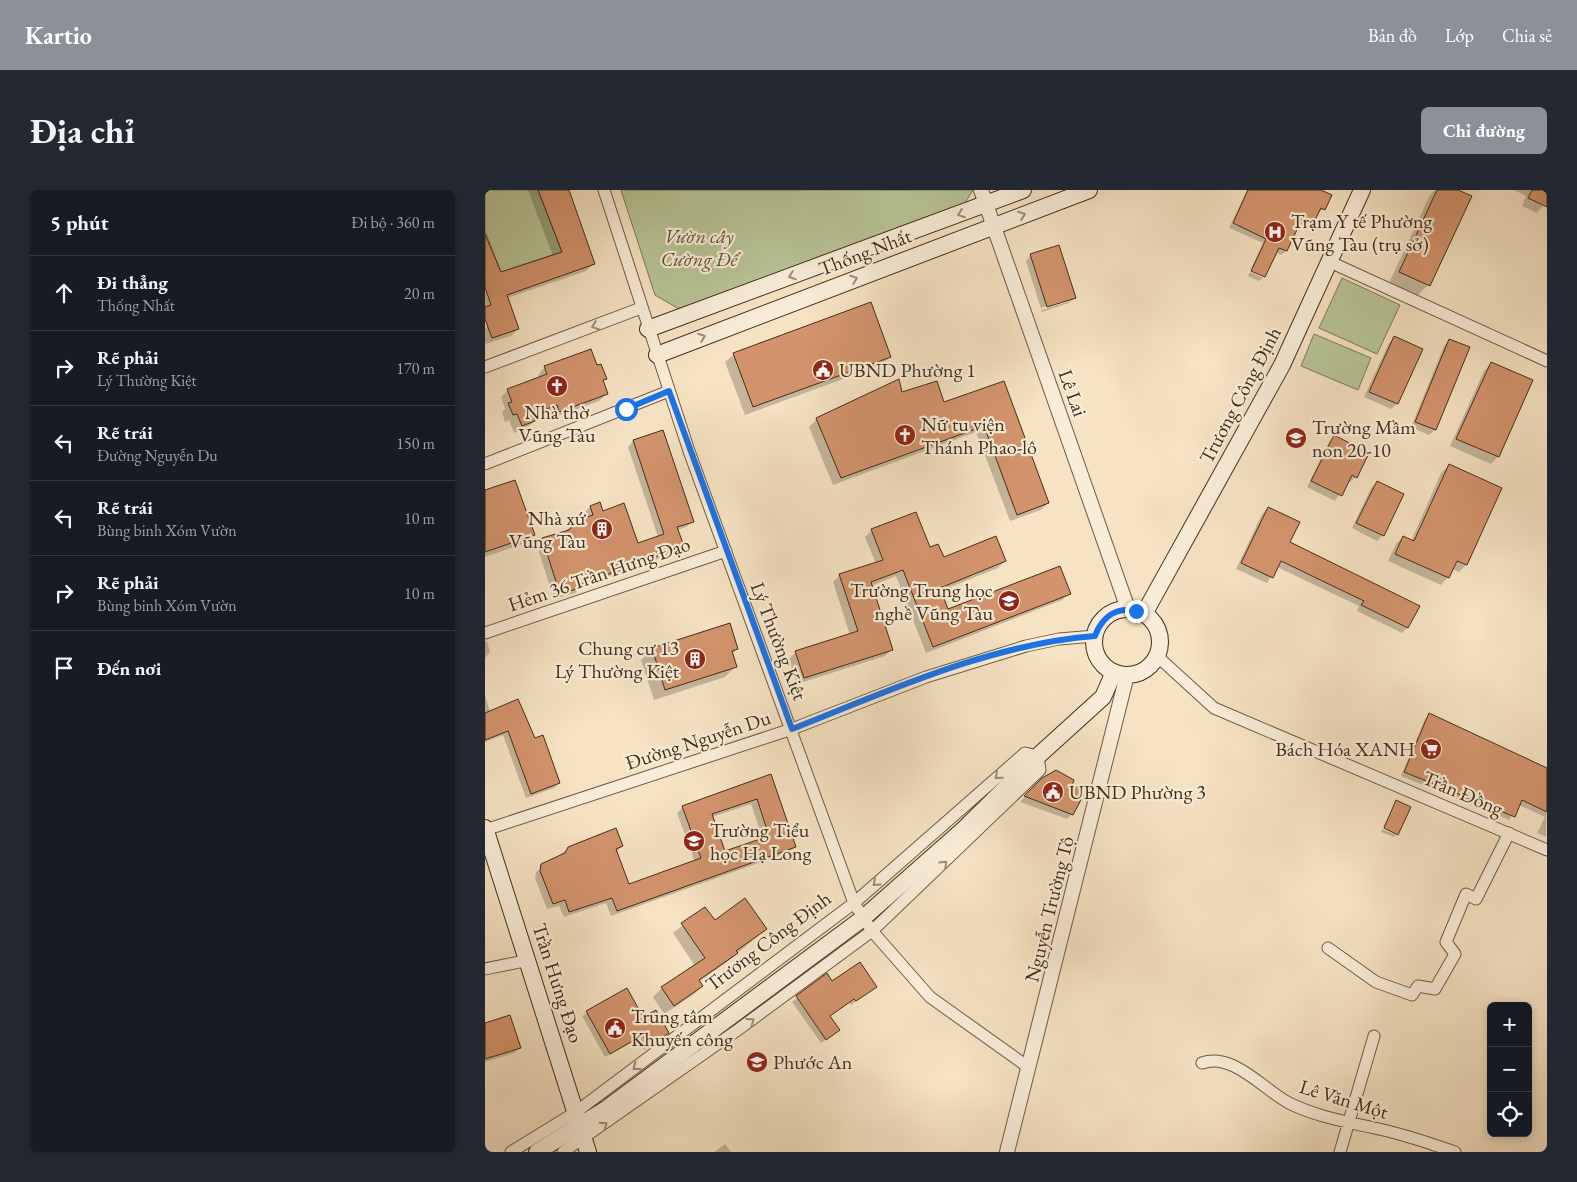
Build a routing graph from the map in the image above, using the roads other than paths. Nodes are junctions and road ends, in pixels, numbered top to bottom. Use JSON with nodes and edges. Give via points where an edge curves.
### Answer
{"nodes":[{"id":1,"x":604,"y":190,"type":"edge"},
{"id":2,"x":1023,"y":190,"type":"edge"},
{"id":3,"x":1089,"y":190,"type":"edge"},
{"id":4,"x":1362,"y":190,"type":"edge"},
{"id":5,"x":983,"y":197,"type":"edge"},
{"id":6,"x":993,"y":226,"type":"junction"},
{"id":7,"x":1330,"y":262,"type":"junction"},
{"id":8,"x":812,"y":269,"type":"junction"},
{"id":9,"x":821,"y":292,"type":"junction"},
{"id":10,"x":641,"y":308,"type":"junction"},
{"id":11,"x":648,"y":329,"type":"junction"},
{"id":12,"x":657,"y":355,"type":"junction"},
{"id":13,"x":1547,"y":361,"type":"edge"},
{"id":14,"x":485,"y":367,"type":"edge"},
{"id":15,"x":669,"y":391,"type":"junction"},
{"id":16,"x":485,"y":464,"type":"edge"},
{"id":17,"x":725,"y":551,"type":"junction"},
{"id":18,"x":1136,"y":612,"type":"junction"},
{"id":19,"x":485,"y":633,"type":"edge"},
{"id":20,"x":1095,"y":636,"type":"junction"},
{"id":21,"x":1157,"y":656,"type":"junction"},
{"id":22,"x":1121,"y":673,"type":"junction"},
{"id":23,"x":792,"y":729,"type":"junction"},
{"id":24,"x":1038,"y":756,"type":"junction"},
{"id":25,"x":951,"y":816,"type":"junction"},
{"id":26,"x":485,"y":829,"type":"edge"},
{"id":27,"x":968,"y":833,"type":"junction"},
{"id":28,"x":1509,"y":833,"type":"junction"},
{"id":29,"x":1547,"y":850,"type":"edge"},
{"id":30,"x":854,"y":903,"type":"junction"},
{"id":31,"x":867,"y":925,"type":"junction"},
{"id":32,"x":1328,"y":948,"type":"dead end"},
{"id":33,"x":529,"y":960,"type":"junction"},
{"id":34,"x":485,"y":969,"type":"edge"},
{"id":35,"x":737,"y":992,"type":"junction"},
{"id":36,"x":757,"y":1005,"type":"junction"},
{"id":37,"x":1374,"y":1036,"type":"dead end"},
{"id":38,"x":1202,"y":1063,"type":"dead end"},
{"id":39,"x":1028,"y":1067,"type":"junction"},
{"id":40,"x":1347,"y":1123,"type":"junction"},
{"id":41,"x":582,"y":1132,"type":"edge"},
{"id":42,"x":511,"y":1152,"type":"edge"},
{"id":43,"x":537,"y":1152,"type":"edge"},
{"id":44,"x":563,"y":1152,"type":"edge"},
{"id":45,"x":1007,"y":1152,"type":"edge"},
{"id":46,"x":1340,"y":1152,"type":"edge"},
{"id":47,"x":1455,"y":1152,"type":"edge"}],
"edges":[{"from":1,"to":10,"type":"street","name":"Lý Thường Kiệt"},
{"from":2,"to":5,"type":"main road","name":"Thống Nhất"},
{"from":6,"to":3,"type":"main road","name":"Thống Nhất","one_way":true},
{"from":4,"to":7,"type":"main road","name":"Trương Công Định"},
{"from":5,"to":6,"type":"street","name":"Lê Lai"},
{"from":5,"to":8,"type":"main road","name":"Thống Nhất","one_way":true},
{"from":9,"to":6,"type":"main road","name":"Thống Nhất","one_way":true},
{"from":6,"to":18,"type":"street","name":"Lê Lai"},
{"from":7,"to":13,"type":"street"},
{"from":7,"to":18,"type":"main road","name":"Trương Công Định","via":[[1282,365]]},
{"from":8,"to":9,"type":"main road"},
{"from":8,"to":11,"type":"main road","name":"Thống Nhất","one_way":true},
{"from":12,"to":9,"type":"main road","name":"Thống Nhất","one_way":true},
{"from":10,"to":11,"type":"street","name":"Lý Thường Kiệt"},
{"from":10,"to":14,"type":"street","one_way":true},
{"from":11,"to":12,"type":"street","name":"Lý Thường Kiệt"},
{"from":12,"to":15,"type":"street","name":"Lý Thường Kiệt"},
{"from":15,"to":16,"type":"street"},
{"from":15,"to":17,"type":"street","name":"Lý Thường Kiệt"},
{"from":17,"to":19,"type":"street","name":"Hẻm 36 Trần Hưng Đạo"},
{"from":17,"to":23,"type":"street","name":"Lý Thường Kiệt"},
{"from":18,"to":20,"type":"main road","via":[[1111,614],[1103,620]]},
{"from":18,"to":21,"type":"main road","via":[[1150,619],[1159,633]]},
{"from":20,"to":22,"type":"main road","via":[[1100,661]]},
{"from":20,"to":23,"type":"street","name":"Đường Nguyễn Du","via":[[1026,646],[935,674]]},
{"from":21,"to":22,"type":"main road","via":[[1141,672]]},
{"from":21,"to":28,"type":"street","name":"Trần Đồng","via":[[1214,708]]},
{"from":22,"to":24,"type":"main road","name":"Trương Công Định","via":[[1103,697]]},
{"from":22,"to":39,"type":"street","name":"Nguyễn Trường Tộ"},
{"from":23,"to":26,"type":"street","name":"Đường Nguyễn Du"},
{"from":23,"to":30,"type":"street","name":"Lý Thường Kiệt"},
{"from":24,"to":25,"type":"street","name":"Trương Công Định","one_way":true,"via":[[1025,753]]},
{"from":24,"to":27,"type":"main road","name":"Trương Công Định"},
{"from":25,"to":27,"type":"street"},
{"from":25,"to":30,"type":"street","name":"Trương Công Định","one_way":true},
{"from":26,"to":33,"type":"main road","name":"Trần Hưng Đạo"},
{"from":27,"to":31,"type":"main road","name":"Trương Công Định"},
{"from":28,"to":29,"type":"street","name":"Trần Đồng"},
{"from":28,"to":32,"type":"street","via":[[1476,899],[1466,894],[1446,942],[1455,954],[1435,989],[1418,986],[1412,995],[1376,982]]},
{"from":30,"to":31,"type":"street","name":"Lý Thường Kiệt"},
{"from":30,"to":35,"type":"street","name":"Trương Công Định"},
{"from":31,"to":36,"type":"main road","name":"Trương Công Định"},
{"from":31,"to":39,"type":"street","name":"Lý Thường Kiệt","via":[[930,997]]},
{"from":33,"to":34,"type":"street"},
{"from":33,"to":41,"type":"main road","name":"Trần Hưng Đạo"},
{"from":35,"to":36,"type":"street"},
{"from":35,"to":41,"type":"street","name":"Trương Công Định","one_way":true},
{"from":36,"to":41,"type":"main road","name":"Trương Công Định"},
{"from":37,"to":40,"type":"street"},
{"from":38,"to":40,"type":"street","name":"Lê Văn Một","via":[[1212,1059],[1236,1067],[1289,1103]]},
{"from":39,"to":45,"type":"street","name":"Nguyễn Trường Tộ"},
{"from":40,"to":46,"type":"street"},
{"from":40,"to":47,"type":"street","name":"Lê Văn Một","via":[[1422,1140]]},
{"from":41,"to":42,"type":"street","name":"Trương Công Định"},
{"from":41,"to":43,"type":"main road","name":"Trương Công Định"},
{"from":41,"to":44,"type":"street","name":"Trương Công Định"}]}
